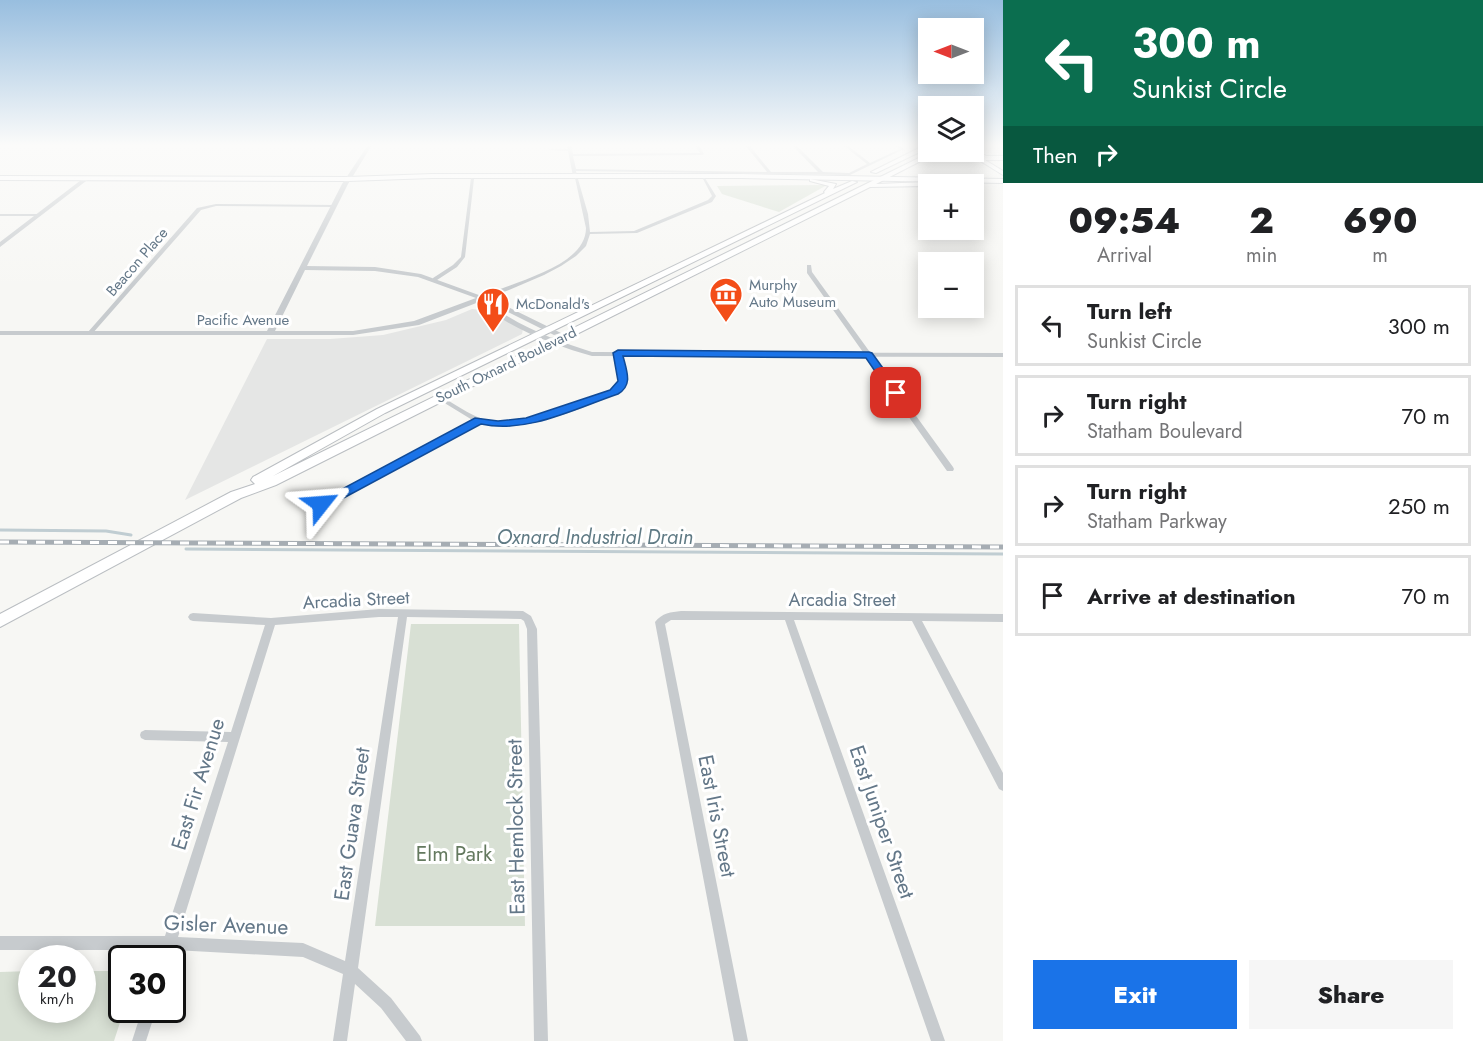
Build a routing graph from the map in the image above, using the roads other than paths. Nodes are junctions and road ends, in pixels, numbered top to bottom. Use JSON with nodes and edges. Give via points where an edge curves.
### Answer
{"nodes":[{"id":1,"x":67,"y":194,"type":"edge"},
{"id":2,"x":341,"y":194,"type":"edge"},
{"id":3,"x":470,"y":194,"type":"edge"},
{"id":4,"x":579,"y":194,"type":"edge"},
{"id":5,"x":713,"y":194,"type":"edge"},
{"id":6,"x":823,"y":194,"type":"edge"},
{"id":7,"x":830,"y":194,"type":"edge"},
{"id":8,"x":838,"y":194,"type":"edge"},
{"id":9,"x":818,"y":198,"type":"junction"},
{"id":10,"x":334,"y":206,"type":"junction"},
{"id":11,"x":0,"y":215,"type":"edge"},
{"id":12,"x":39,"y":215,"type":"junction"},
{"id":13,"x":588,"y":233,"type":"junction"},
{"id":14,"x":0,"y":244,"type":"edge"},
{"id":15,"x":809,"y":266,"type":"dead end"},
{"id":16,"x":303,"y":268,"type":"junction"},
{"id":17,"x":435,"y":279,"type":"junction"},
{"id":18,"x":480,"y":299,"type":"junction"},
{"id":19,"x":544,"y":331,"type":"junction"},
{"id":20,"x":0,"y":333,"type":"edge"},
{"id":21,"x":90,"y":333,"type":"junction"},
{"id":22,"x":270,"y":333,"type":"junction"},
{"id":23,"x":560,"y":339,"type":"junction"},
{"id":24,"x":618,"y":353,"type":"junction"},
{"id":25,"x":869,"y":355,"type":"junction"},
{"id":26,"x":1003,"y":355,"type":"edge"},
{"id":27,"x":440,"y":398,"type":"junction"},
{"id":28,"x":479,"y":421,"type":"junction"},
{"id":29,"x":950,"y":469,"type":"dead end"},
{"id":30,"x":236,"y":495,"type":"junction"},
{"id":31,"x":321,"y":504,"type":"dead end"},
{"id":32,"x":403,"y":613,"type":"junction"},
{"id":33,"x":523,"y":615,"type":"joint"},
{"id":34,"x":681,"y":615,"type":"joint"},
{"id":35,"x":788,"y":616,"type":"junction"},
{"id":36,"x":193,"y":617,"type":"dead end"},
{"id":37,"x":915,"y":617,"type":"junction"},
{"id":38,"x":1003,"y":618,"type":"edge"},
{"id":39,"x":0,"y":621,"type":"edge"},
{"id":40,"x":271,"y":622,"type":"junction"},
{"id":41,"x":145,"y":735,"type":"dead end"},
{"id":42,"x":234,"y":737,"type":"junction"},
{"id":43,"x":1003,"y":785,"type":"edge"},
{"id":44,"x":0,"y":943,"type":"edge"},
{"id":45,"x":170,"y":943,"type":"junction"},
{"id":46,"x":350,"y":970,"type":"junction"},
{"id":47,"x":145,"y":1023,"type":"edge"},
{"id":48,"x":139,"y":1041,"type":"edge"},
{"id":49,"x":340,"y":1041,"type":"edge"},
{"id":50,"x":415,"y":1041,"type":"edge"},
{"id":51,"x":541,"y":1041,"type":"edge"},
{"id":52,"x":741,"y":1041,"type":"edge"},
{"id":53,"x":938,"y":1041,"type":"edge"}],
"edges":[{"from":1,"to":12,"type":"street"},
{"from":2,"to":10,"type":"street"},
{"from":3,"to":17,"type":"street","via":[[463,257]]},
{"from":4,"to":13,"type":"street"},
{"from":5,"to":13,"type":"street","via":[[710,201],[635,232]]},
{"from":6,"to":9,"type":"main road"},
{"from":7,"to":9,"type":"main road","name":"South Oxnard Boulevard"},
{"from":8,"to":23,"type":"main road","name":"South Oxnard Boulevard"},
{"from":9,"to":19,"type":"main road","name":"South Oxnard Boulevard"},
{"from":10,"to":16,"type":"street"},
{"from":10,"to":21,"type":"street","name":"Beacon Place","via":[[203,208]]},
{"from":11,"to":12,"type":"street"},
{"from":12,"to":14,"type":"street"},
{"from":13,"to":18,"type":"street","via":[[582,248],[564,263]]},
{"from":15,"to":25,"type":"street","via":[[809,272]]},
{"from":16,"to":17,"type":"street","via":[[375,269]]},
{"from":16,"to":22,"type":"street"},
{"from":17,"to":18,"type":"street"},
{"from":18,"to":19,"type":"street","via":[[485,307]]},
{"from":18,"to":22,"type":"street","name":"Pacific Avenue","via":[[432,319],[387,329]]},
{"from":19,"to":23,"type":"street"},
{"from":19,"to":30,"type":"main road","name":"South Oxnard Boulevard","via":[[354,426]]},
{"from":20,"to":21,"type":"street","name":"Pacific Avenue"},
{"from":21,"to":22,"type":"street","name":"Pacific Avenue"},
{"from":23,"to":24,"type":"street","via":[[580,351]]},
{"from":23,"to":27,"type":"main road","name":"South Oxnard Boulevard"},
{"from":24,"to":25,"type":"street"},
{"from":24,"to":28,"type":"street","via":[[624,381],[614,392],[527,422],[498,425]]},
{"from":25,"to":26,"type":"street"},
{"from":25,"to":29,"type":"street"},
{"from":27,"to":28,"type":"street"},
{"from":27,"to":30,"type":"main road","name":"South Oxnard Boulevard","via":[[272,482]]},
{"from":28,"to":31,"type":"street"},
{"from":30,"to":39,"type":"main road","name":"South Oxnard Boulevard"},
{"from":32,"to":33,"type":"street","name":"Arcadia Street"},
{"from":32,"to":40,"type":"street","name":"Arcadia Street"},
{"from":32,"to":46,"type":"street","name":"East Guava Street"},
{"from":33,"to":51,"type":"street","name":"East Hemlock Street","via":[[532,629]]},
{"from":34,"to":35,"type":"street","name":"Arcadia Street"},
{"from":34,"to":52,"type":"street","name":"East Iris Street","via":[[663,618],[659,628]]},
{"from":35,"to":37,"type":"street","name":"Arcadia Street"},
{"from":35,"to":53,"type":"street","name":"East Juniper Street"},
{"from":36,"to":40,"type":"street","name":"Arcadia Street"},
{"from":37,"to":38,"type":"street","name":"Arcadia Street"},
{"from":37,"to":43,"type":"street"},
{"from":40,"to":42,"type":"street","name":"East Fir Avenue"},
{"from":41,"to":42,"type":"street"},
{"from":42,"to":45,"type":"street","name":"East Fir Avenue"},
{"from":44,"to":45,"type":"street","name":"Gisler Avenue"},
{"from":45,"to":46,"type":"street","name":"Gisler Avenue","via":[[303,950]]},
{"from":46,"to":49,"type":"street","name":"East Guava Street"},
{"from":46,"to":50,"type":"street","name":"Gisler Avenue","via":[[386,1003]]},
{"from":47,"to":48,"type":"street"}]}
